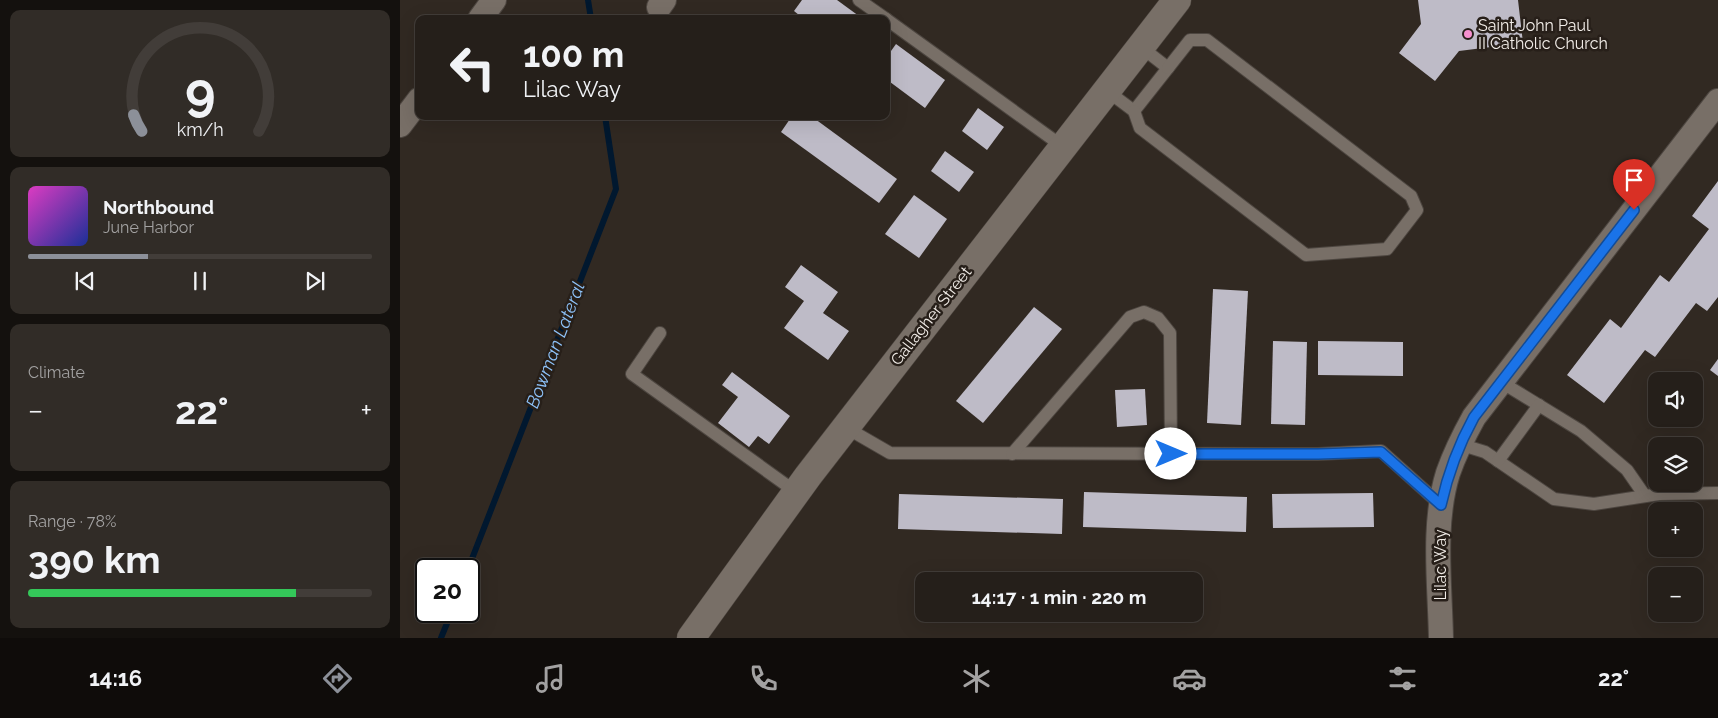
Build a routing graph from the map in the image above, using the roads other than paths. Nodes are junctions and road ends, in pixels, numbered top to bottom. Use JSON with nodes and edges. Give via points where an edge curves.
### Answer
{"nodes":[{"id":1,"x":494,"y":0,"type":"edge"},
{"id":2,"x":860,"y":0,"type":"edge"},
{"id":3,"x":1178,"y":0,"type":"edge"},
{"id":4,"x":483,"y":15,"type":"edge"},
{"id":5,"x":881,"y":15,"type":"edge"},
{"id":6,"x":890,"y":22,"type":"edge"},
{"id":7,"x":1141,"y":47,"type":"junction"},
{"id":8,"x":1168,"y":68,"type":"junction"},
{"id":9,"x":1106,"y":90,"type":"junction"},
{"id":10,"x":1718,"y":102,"type":"edge"},
{"id":11,"x":415,"y":105,"type":"edge"},
{"id":12,"x":1134,"y":110,"type":"junction"},
{"id":13,"x":400,"y":125,"type":"edge"},
{"id":14,"x":1062,"y":146,"type":"junction"},
{"id":15,"x":660,"y":333,"type":"dead end"},
{"id":16,"x":1501,"y":382,"type":"junction"},
{"id":17,"x":1539,"y":405,"type":"junction"},
{"id":18,"x":846,"y":427,"type":"junction"},
{"id":19,"x":1459,"y":444,"type":"junction"},
{"id":20,"x":1012,"y":454,"type":"junction"},
{"id":21,"x":1171,"y":454,"type":"junction"},
{"id":22,"x":1498,"y":460,"type":"junction"},
{"id":23,"x":796,"y":492,"type":"junction"},
{"id":24,"x":1718,"y":494,"type":"edge"},
{"id":25,"x":1645,"y":496,"type":"junction"},
{"id":26,"x":1441,"y":505,"type":"junction"},
{"id":27,"x":691,"y":638,"type":"edge"},
{"id":28,"x":1441,"y":638,"type":"edge"}],
"edges":[{"from":1,"to":4,"type":"street"},
{"from":2,"to":5,"type":"lane"},
{"from":3,"to":7,"type":"street","name":"Gallagher Street"},
{"from":6,"to":14,"type":"lane"},
{"from":7,"to":8,"type":"lane"},
{"from":7,"to":9,"type":"street","name":"Gallagher Street"},
{"from":8,"to":12,"type":"lane"},
{"from":8,"to":12,"type":"lane","via":[[1190,40],[1207,40],[1411,196],[1417,210],[1387,249],[1306,255],[1140,128]]},
{"from":9,"to":12,"type":"lane"},
{"from":9,"to":14,"type":"street","name":"Gallagher Street"},
{"from":10,"to":16,"type":"street","name":"Lilac Way"},
{"from":11,"to":13,"type":"street"},
{"from":14,"to":18,"type":"street","name":"Gallagher Street"},
{"from":15,"to":23,"type":"lane","via":[[632,374]]},
{"from":16,"to":17,"type":"lane"},
{"from":16,"to":19,"type":"street","name":"Lilac Way","via":[[1474,417]]},
{"from":17,"to":22,"type":"lane"},
{"from":17,"to":25,"type":"lane","via":[[1587,436],[1627,470]]},
{"from":18,"to":20,"type":"lane","via":[[890,453]]},
{"from":18,"to":23,"type":"street","name":"Gallagher Street"},
{"from":19,"to":22,"type":"lane"},
{"from":19,"to":26,"type":"street","name":"Lilac Way"},
{"from":20,"to":21,"type":"lane"},
{"from":20,"to":21,"type":"lane","via":[[1130,318],[1144,312],[1158,318],[1170,333]]},
{"from":21,"to":26,"type":"lane","via":[[1381,452]]},
{"from":22,"to":25,"type":"lane","via":[[1554,499],[1594,504]]},
{"from":23,"to":27,"type":"street","name":"Gallagher Street"},
{"from":24,"to":25,"type":"lane"},
{"from":26,"to":28,"type":"street","name":"Lilac Way"}]}
